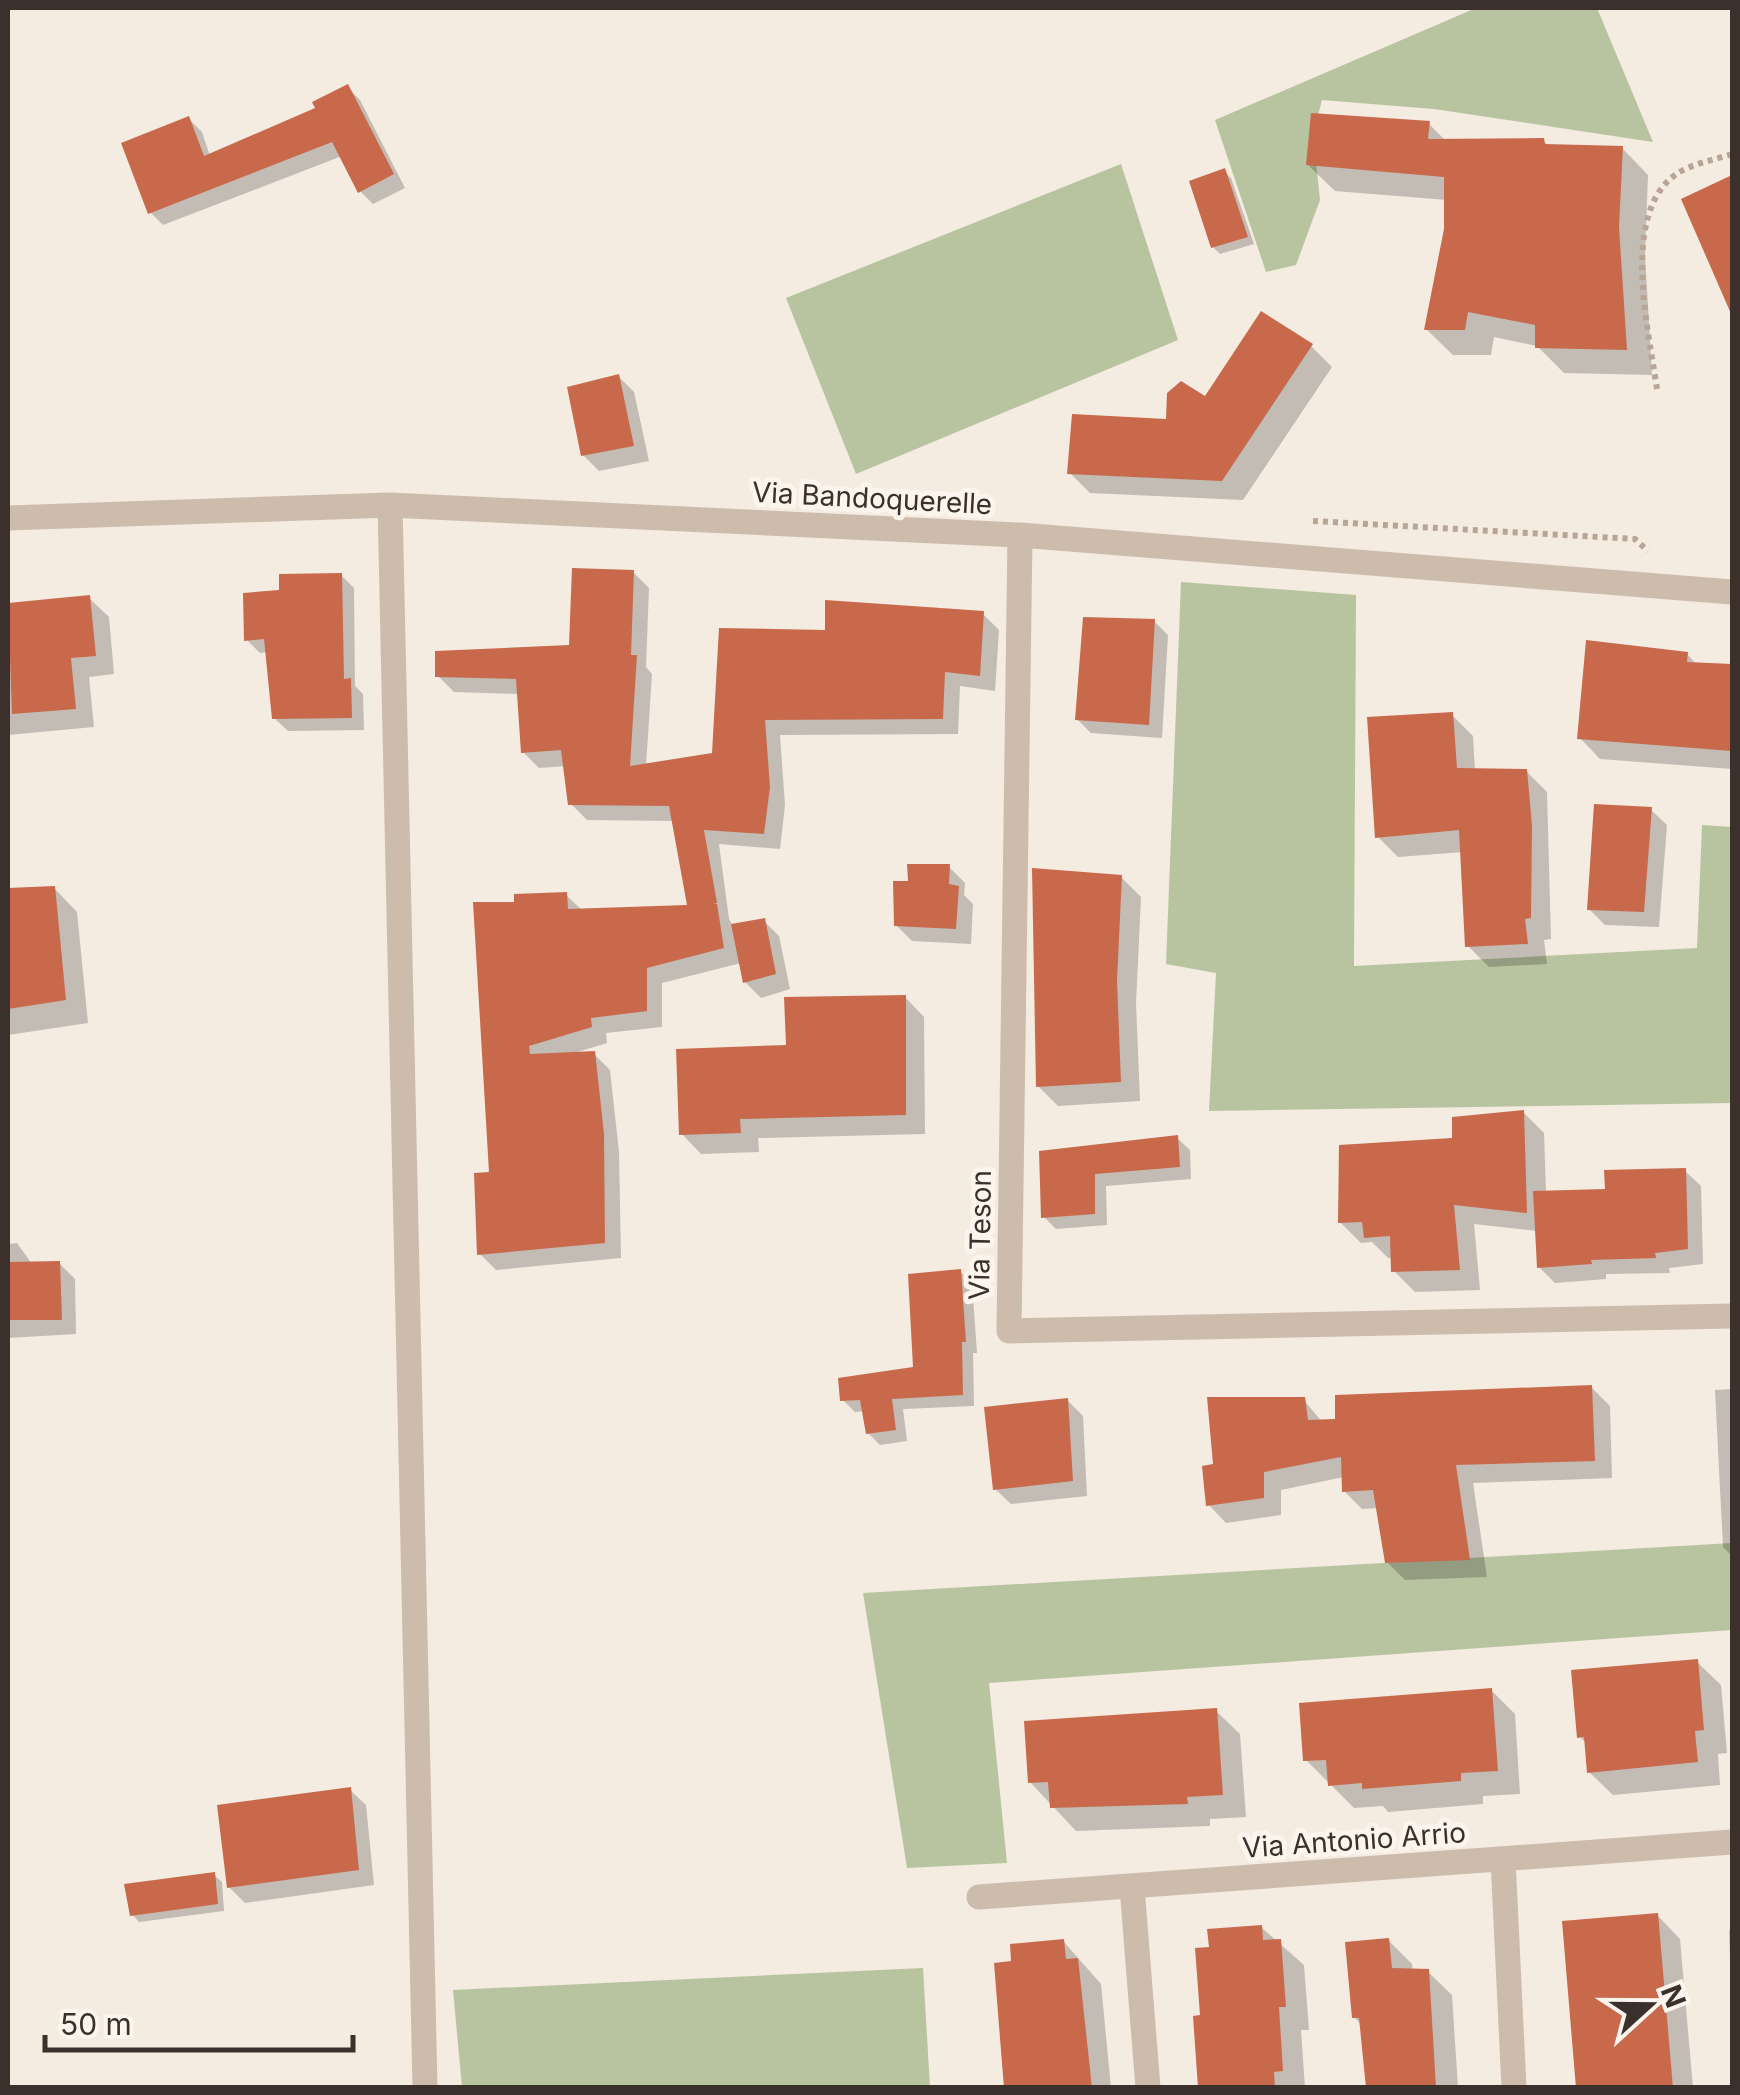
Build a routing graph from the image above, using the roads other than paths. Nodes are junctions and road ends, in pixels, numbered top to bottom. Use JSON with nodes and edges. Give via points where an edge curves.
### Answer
{"nodes":[{"id":1,"x":390,"y":505,"type":"junction"},
{"id":2,"x":8,"y":518,"type":"edge"},
{"id":3,"x":1020,"y":535,"type":"junction"},
{"id":4,"x":1732,"y":592,"type":"edge"},
{"id":5,"x":1732,"y":1316,"type":"edge"},
{"id":6,"x":1732,"y":1842,"type":"edge"},
{"id":7,"x":1502,"y":1860,"type":"junction"},
{"id":8,"x":1132,"y":1886,"type":"junction"},
{"id":9,"x":979,"y":1897,"type":"dead end"},
{"id":10,"x":425,"y":2088,"type":"edge"},
{"id":11,"x":1148,"y":2088,"type":"edge"},
{"id":12,"x":1514,"y":2088,"type":"edge"}],
"edges":[{"from":1,"to":2,"type":"street","name":"Via Bandoquerelle"},
{"from":1,"to":3,"type":"street","name":"Via Bandoquerelle"},
{"from":1,"to":10,"type":"street"},
{"from":3,"to":4,"type":"street","name":"Via Bandoquerelle"},
{"from":3,"to":5,"type":"street","name":"Via Teson","via":[[1009,1331]]},
{"from":6,"to":7,"type":"street","name":"Via Antonio Arrio"},
{"from":7,"to":8,"type":"street","name":"Via Antonio Arrio"},
{"from":7,"to":12,"type":"street"},
{"from":8,"to":9,"type":"street","name":"Via Antonio Arrio"},
{"from":8,"to":11,"type":"street"}]}
